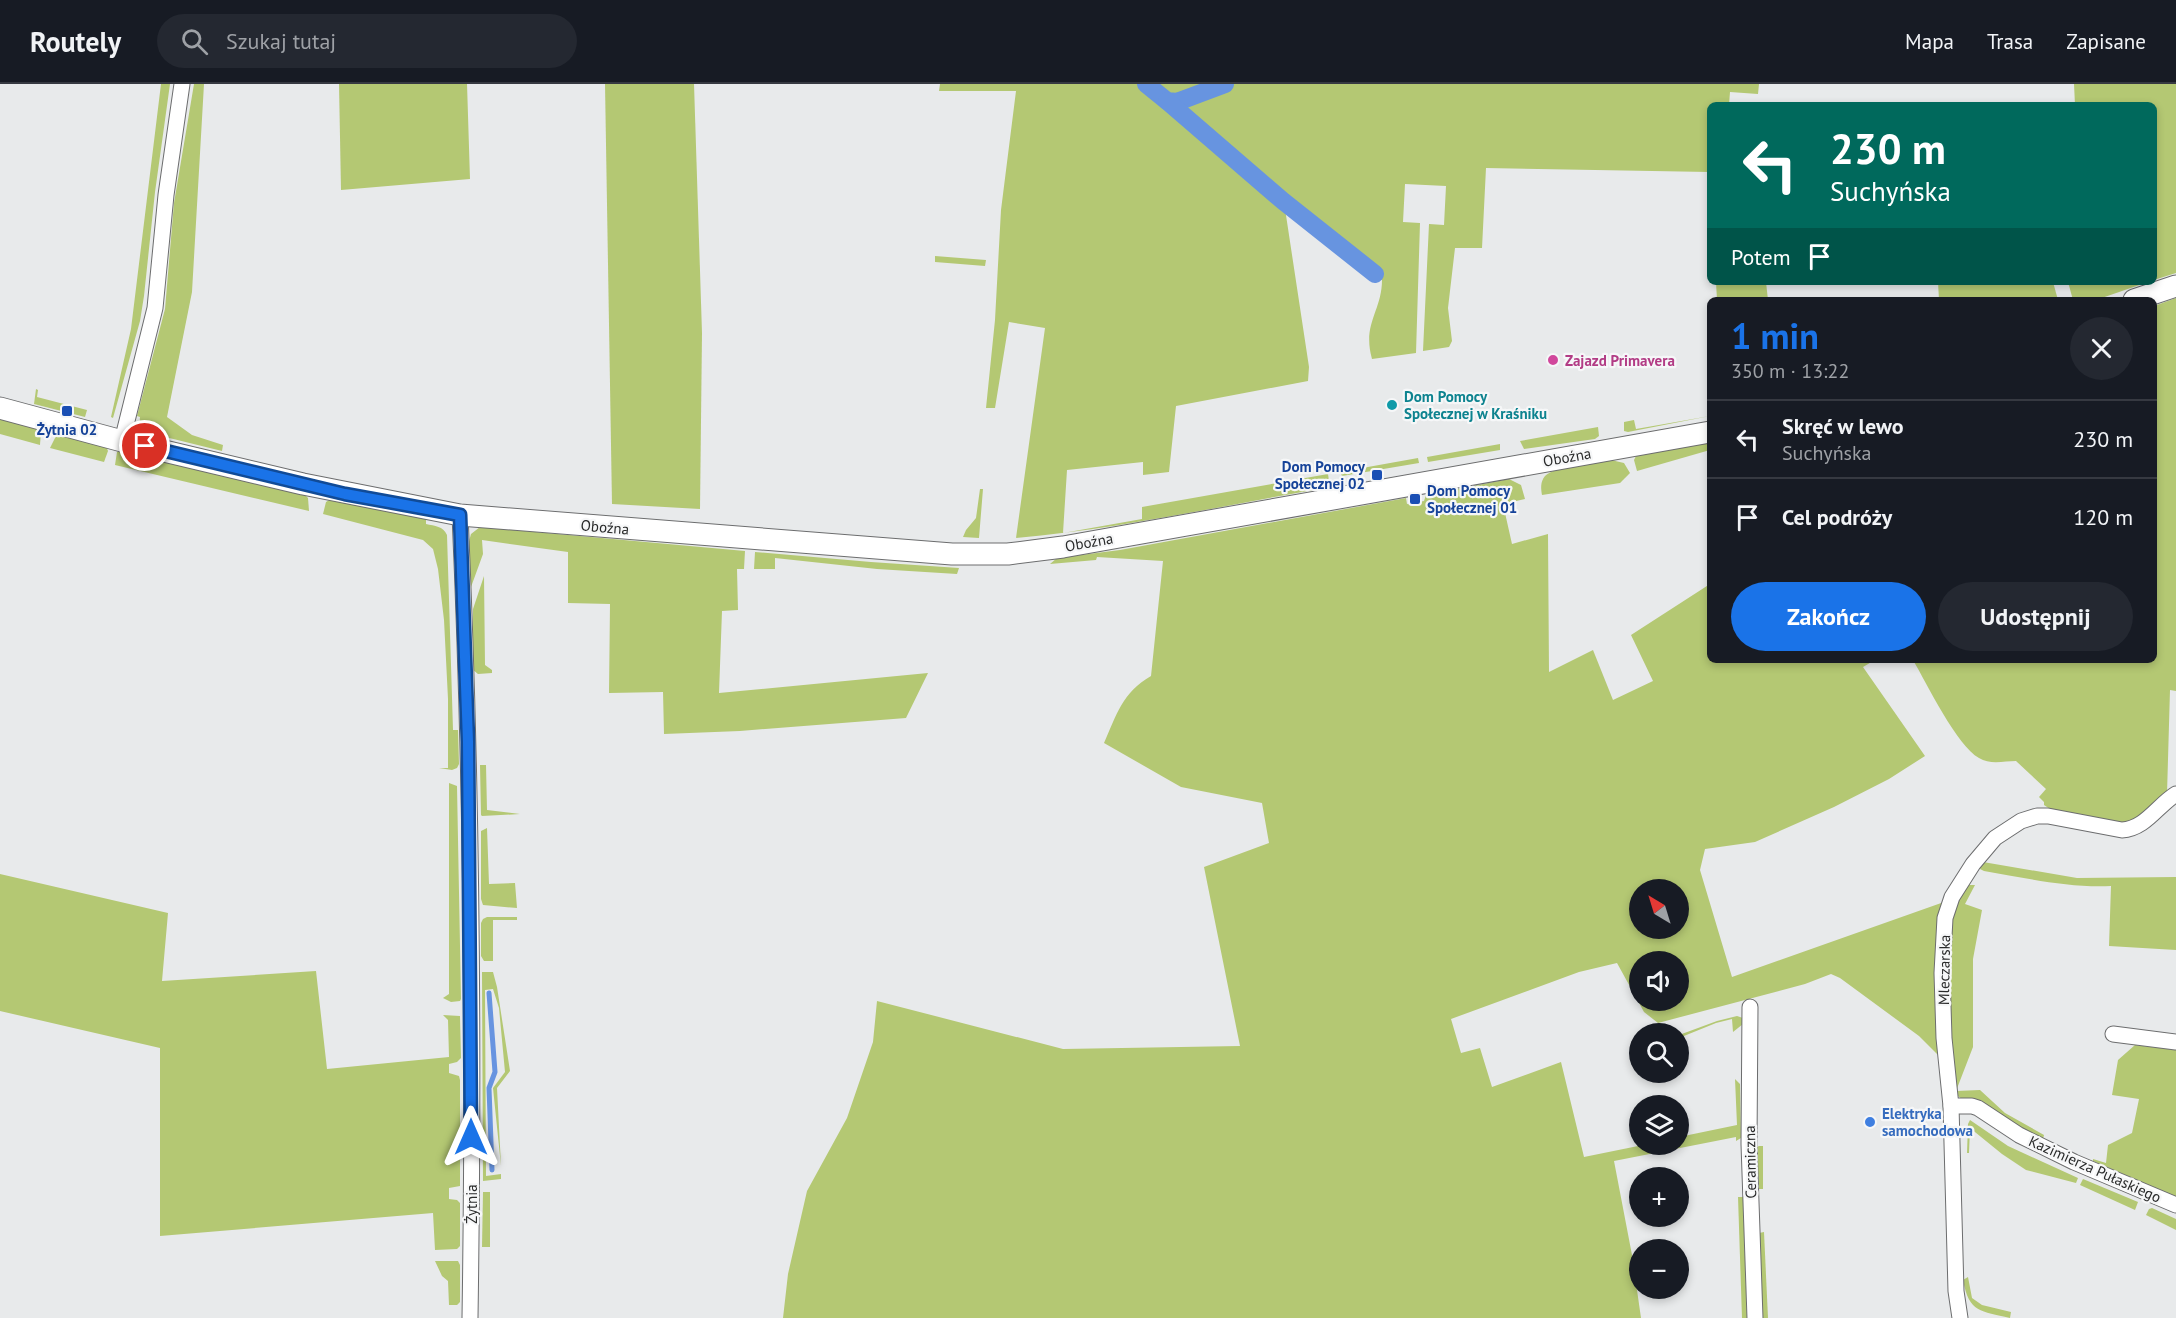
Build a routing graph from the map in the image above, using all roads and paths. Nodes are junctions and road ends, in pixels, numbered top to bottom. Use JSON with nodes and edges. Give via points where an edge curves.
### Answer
{"nodes":[{"id":1,"x":182,"y":84,"type":"edge"},
{"id":2,"x":2176,"y":286,"type":"edge"},
{"id":3,"x":2143,"y":297,"type":"edge"},
{"id":4,"x":0,"y":408,"type":"edge"},
{"id":5,"x":1707,"y":433,"type":"edge"},
{"id":6,"x":122,"y":441,"type":"junction"},
{"id":7,"x":460,"y":515,"type":"junction"},
{"id":8,"x":2176,"y":794,"type":"edge"},
{"id":9,"x":1750,"y":1006,"type":"dead end"},
{"id":10,"x":2114,"y":1034,"type":"dead end"},
{"id":11,"x":2176,"y":1042,"type":"edge"},
{"id":12,"x":1951,"y":1106,"type":"junction"},
{"id":13,"x":2176,"y":1205,"type":"edge"},
{"id":14,"x":470,"y":1318,"type":"edge"},
{"id":15,"x":1755,"y":1318,"type":"edge"},
{"id":16,"x":1960,"y":1318,"type":"edge"}],
"edges":[{"from":1,"to":6,"type":"street","via":[[155,308]]},
{"from":2,"to":3,"type":"street"},
{"from":4,"to":6,"type":"street","name":"Oboźna"},
{"from":5,"to":7,"type":"street","name":"Oboźna","via":[[1008,554],[893,550]]},
{"from":6,"to":7,"type":"street","name":"Oboźna","via":[[303,484]]},
{"from":7,"to":14,"type":"street","name":"Żytnia","via":[[471,912]]},
{"from":8,"to":12,"type":"street","name":"Mleczarska","via":[[2130,829],[2048,816],[2021,821],[1995,838],[1973,864],[1952,897],[1945,918],[1944,1038]]},
{"from":9,"to":15,"type":"street","name":"Ceramiczna","via":[[1749,1144]]},
{"from":10,"to":11,"type":"street"},
{"from":12,"to":13,"type":"street","name":"Kazimierza Pułaskiego","via":[[1978,1108],[2019,1136]]},
{"from":12,"to":16,"type":"street","name":"Mleczarska"}]}
